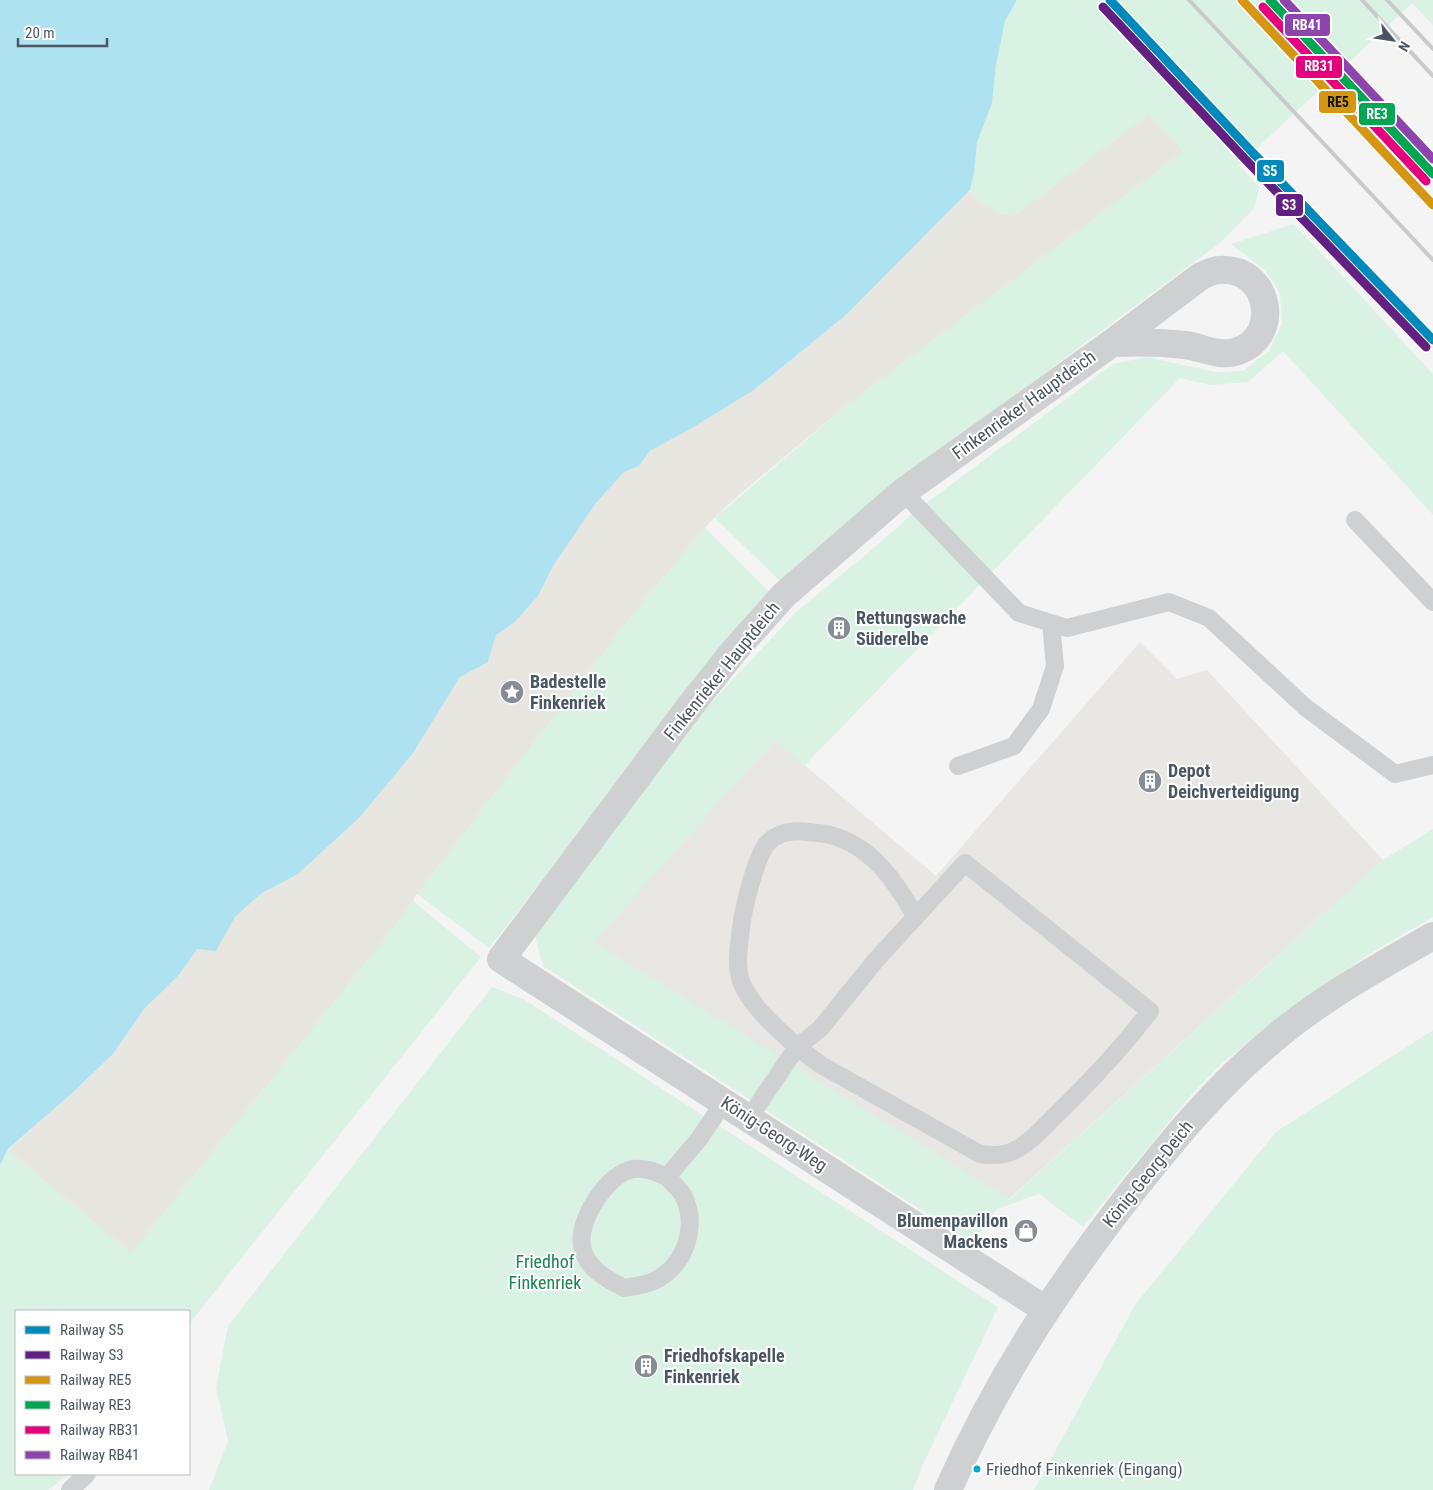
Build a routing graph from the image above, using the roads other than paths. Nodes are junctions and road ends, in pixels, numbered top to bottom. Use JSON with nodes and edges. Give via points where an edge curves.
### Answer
{"nodes":[{"id":1,"x":1112,"y":343,"type":"junction"},
{"id":2,"x":903,"y":492,"type":"junction"},
{"id":3,"x":1355,"y":520,"type":"dead end"},
{"id":4,"x":1433,"y":602,"type":"edge"},
{"id":5,"x":1051,"y":623,"type":"junction"},
{"id":6,"x":1433,"y":765,"type":"edge"},
{"id":7,"x":958,"y":766,"type":"dead end"},
{"id":8,"x":915,"y":916,"type":"junction"},
{"id":9,"x":1433,"y":936,"type":"edge"},
{"id":10,"x":501,"y":959,"type":"joint"},
{"id":11,"x":797,"y":1047,"type":"junction"},
{"id":12,"x":724,"y":1102,"type":"junction"},
{"id":13,"x":749,"y":1118,"type":"junction"},
{"id":14,"x":667,"y":1177,"type":"junction"},
{"id":15,"x":1046,"y":1310,"type":"junction"},
{"id":16,"x":86,"y":1475,"type":"edge"},
{"id":17,"x":70,"y":1490,"type":"edge"},
{"id":18,"x":948,"y":1490,"type":"edge"}],
"edges":[{"from":1,"to":1,"type":"street","name":"Finkenrieker Hauptdeich","via":[[1201,276],[1218,270],[1234,270],[1251,279],[1263,294],[1266,317],[1256,340],[1237,352],[1217,353],[1187,345],[1148,342]]},
{"from":1,"to":2,"type":"street","name":"Finkenrieker Hauptdeich"},
{"from":2,"to":5,"type":"lane","via":[[1019,613]]},
{"from":2,"to":10,"type":"street","name":"Finkenrieker Hauptdeich","via":[[784,596],[734,651],[690,705]]},
{"from":3,"to":4,"type":"lane"},
{"from":5,"to":6,"type":"lane","via":[[1066,628],[1168,602],[1209,618],[1305,707],[1395,774]]},
{"from":5,"to":7,"type":"lane","via":[[1055,666],[1041,709],[1014,746]]},
{"from":8,"to":11,"type":"lane","via":[[820,1029]]},
{"from":8,"to":11,"type":"lane","via":[[902,891],[858,846],[830,835],[795,830],[782,833],[766,844],[742,917],[737,966],[743,987],[764,1015]]},
{"from":8,"to":11,"type":"lane","via":[[965,863],[1150,1011],[1124,1045],[1035,1136],[1015,1150],[995,1156],[980,1154],[821,1065]]},
{"from":9,"to":15,"type":"street","name":"König-Georg-Deich","via":[[1318,1006],[1270,1041],[1235,1073],[1159,1157],[1088,1248]]},
{"from":10,"to":12,"type":"street","name":"König-Georg-Weg"},
{"from":11,"to":13,"type":"lane"},
{"from":12,"to":13,"type":"street","name":"König-Georg-Weg"},
{"from":12,"to":14,"type":"lane"},
{"from":13,"to":15,"type":"street","name":"König-Georg-Weg"},
{"from":14,"to":14,"type":"lane","via":[[649,1169],[632,1169],[615,1178],[600,1193],[587,1215],[581,1233],[588,1262],[597,1272],[624,1288],[656,1280],[674,1266],[687,1244],[688,1209],[682,1193]]},
{"from":15,"to":18,"type":"street","name":"König-Georg-Deich","via":[[1016,1357]]},
{"from":16,"to":17,"type":"lane"}]}
